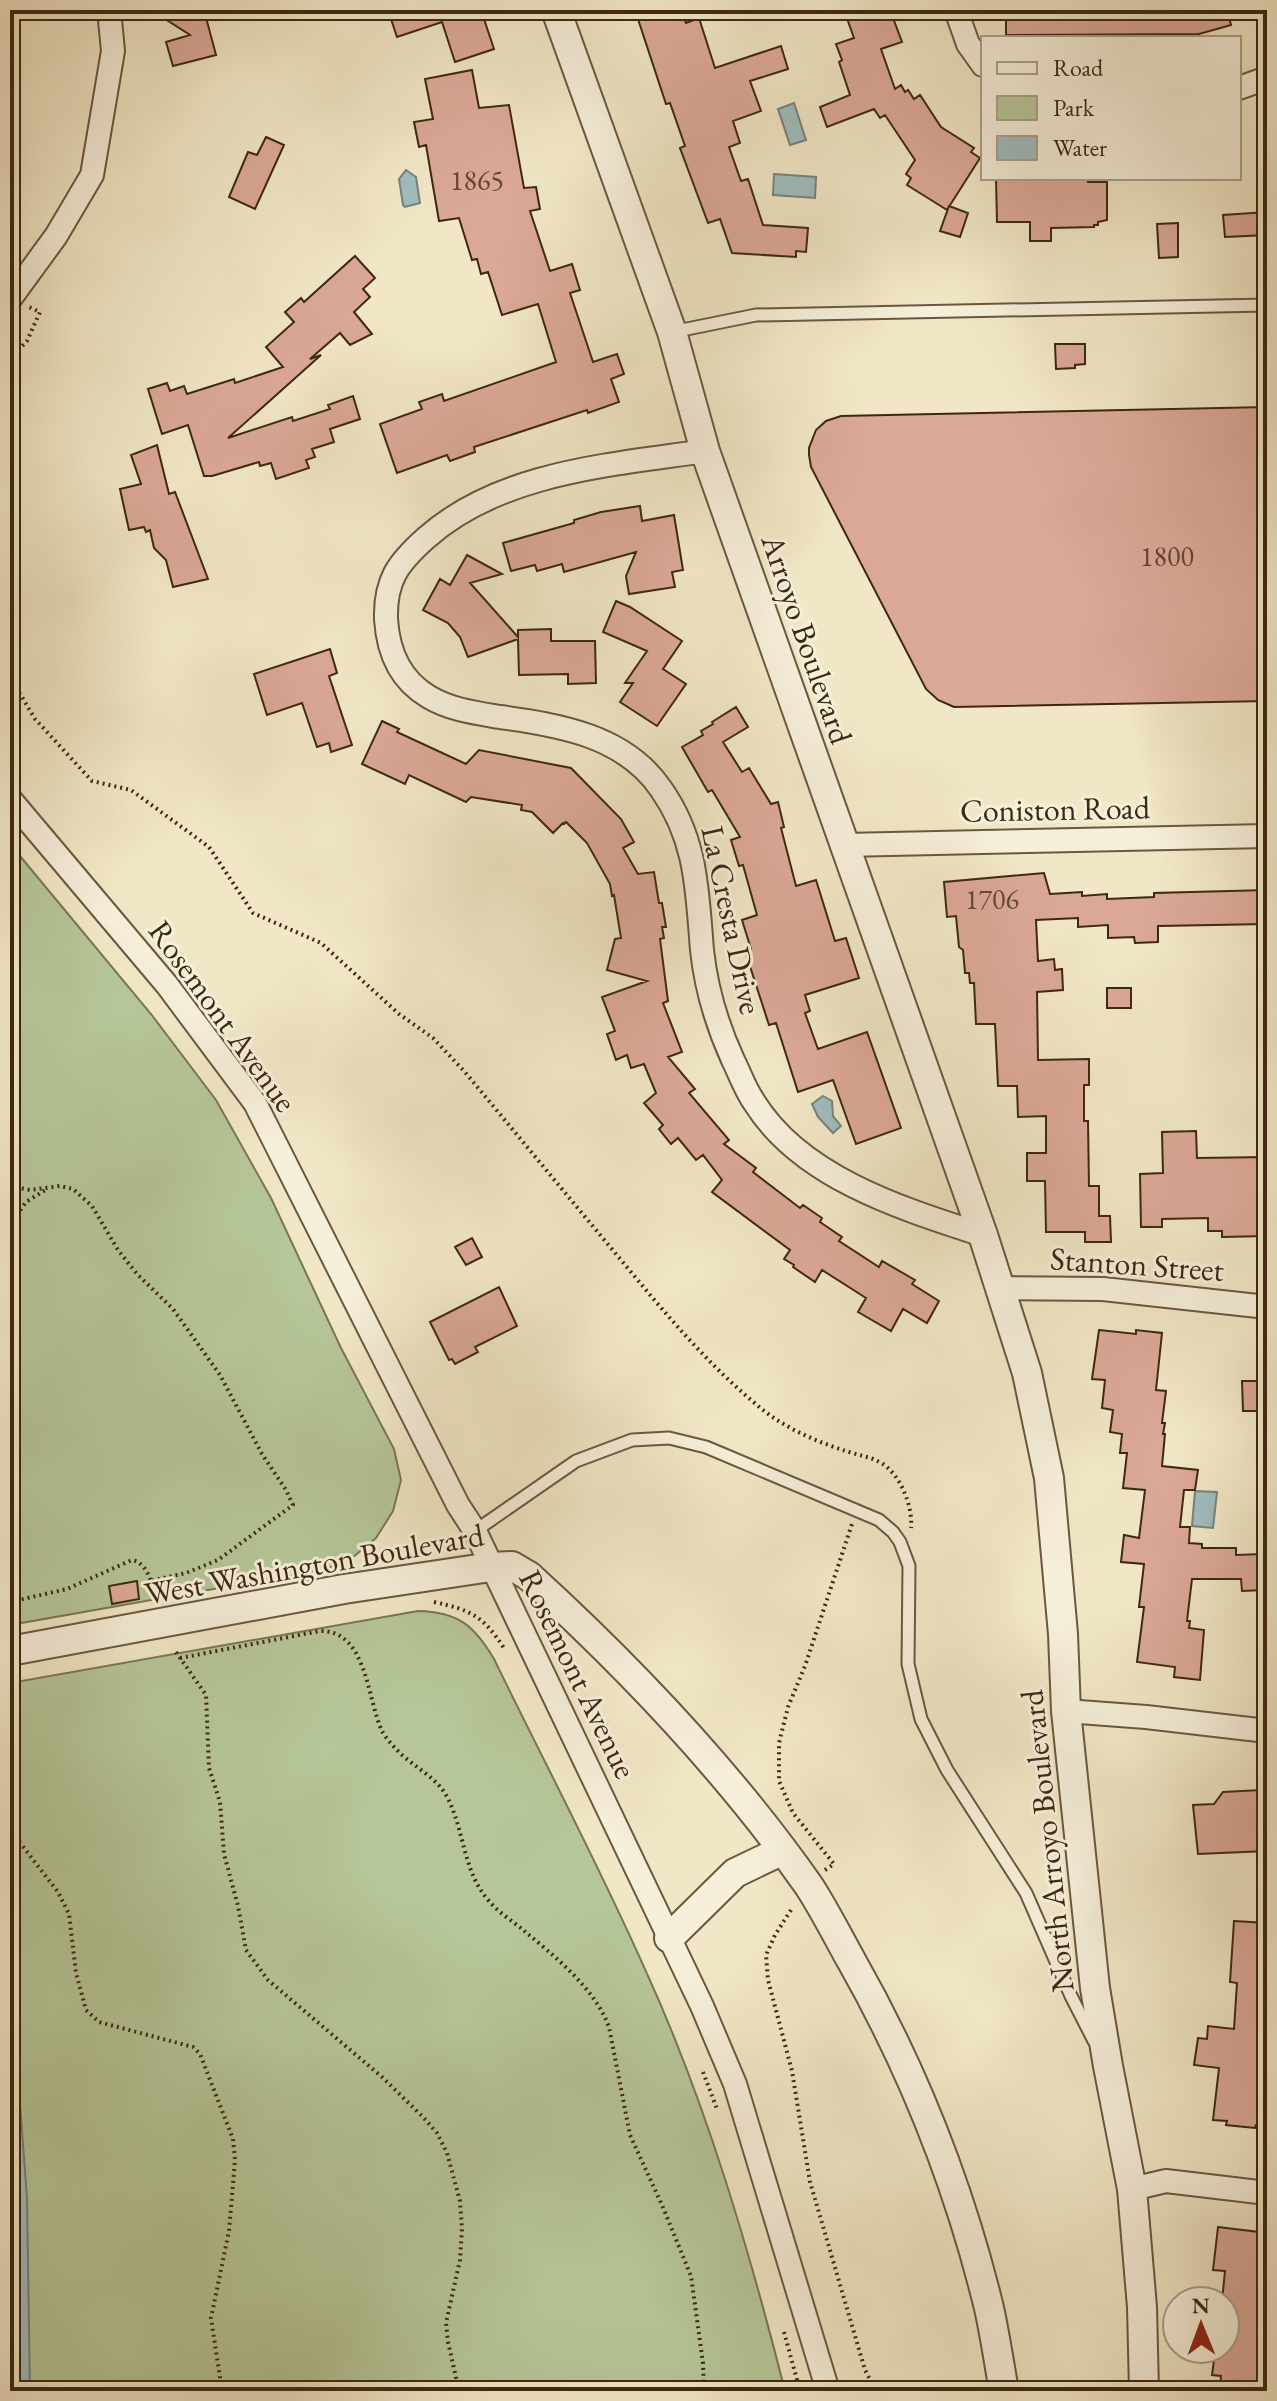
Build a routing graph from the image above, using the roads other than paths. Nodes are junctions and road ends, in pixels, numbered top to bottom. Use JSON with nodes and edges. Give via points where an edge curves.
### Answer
{"nodes":[{"id":1,"x":109,"y":10,"type":"edge"},
{"id":2,"x":556,"y":10,"type":"edge"},
{"id":3,"x":956,"y":10,"type":"edge"},
{"id":4,"x":981,"y":62,"type":"edge"},
{"id":5,"x":1267,"y":78,"type":"edge"},
{"id":6,"x":1241,"y":87,"type":"edge"},
{"id":7,"x":18,"y":302,"type":"edge"},
{"id":8,"x":1267,"y":305,"type":"edge"},
{"id":9,"x":672,"y":332,"type":"junction"},
{"id":10,"x":705,"y":451,"type":"junction"},
{"id":11,"x":10,"y":799,"type":"edge"},
{"id":12,"x":1267,"y":836,"type":"edge"},
{"id":13,"x":844,"y":845,"type":"junction"},
{"id":14,"x":983,"y":1235,"type":"junction"},
{"id":15,"x":1001,"y":1288,"type":"junction"},
{"id":16,"x":1267,"y":1307,"type":"edge"},
{"id":17,"x":475,"y":1531,"type":"junction"},
{"id":18,"x":491,"y":1567,"type":"junction"},
{"id":19,"x":10,"y":1651,"type":"edge"},
{"id":20,"x":1066,"y":1711,"type":"junction"},
{"id":21,"x":1267,"y":1731,"type":"edge"},
{"id":22,"x":781,"y":1851,"type":"junction"},
{"id":23,"x":669,"y":1938,"type":"junction"},
{"id":24,"x":1108,"y":2066,"type":"junction"},
{"id":25,"x":1132,"y":2189,"type":"junction"},
{"id":26,"x":1267,"y":2193,"type":"edge"},
{"id":27,"x":828,"y":2391,"type":"edge"},
{"id":28,"x":1004,"y":2391,"type":"edge"},
{"id":29,"x":1144,"y":2391,"type":"edge"}],
"edges":[{"from":1,"to":7,"type":"street","via":[[113,51],[92,175]]},
{"from":2,"to":9,"type":"street","name":"Arroyo Boulevard"},
{"from":3,"to":4,"type":"street"},
{"from":5,"to":6,"type":"street"},
{"from":8,"to":9,"type":"lane","via":[[756,315]]},
{"from":9,"to":10,"type":"street","name":"Arroyo Boulevard"},
{"from":10,"to":13,"type":"street","name":"Arroyo Boulevard"},
{"from":10,"to":14,"type":"street","name":"La Cresta Drive","via":[[544,479],[458,513],[404,558],[391,579],[387,633],[394,661],[409,683],[431,699],[465,712],[573,729],[637,761],[667,797],[687,839],[712,1008],[754,1102],[781,1136],[818,1165],[915,1213]]},
{"from":11,"to":17,"type":"street","name":"Rosemont Avenue","via":[[167,985],[255,1103]]},
{"from":12,"to":13,"type":"street","name":"Coniston Road"},
{"from":13,"to":14,"type":"street","name":"Arroyo Boulevard"},
{"from":14,"to":15,"type":"street","name":"Arroyo Boulevard"},
{"from":15,"to":16,"type":"street","name":"Stanton Street","via":[[1103,1289]]},
{"from":15,"to":20,"type":"street","name":"North Arroyo Boulevard","via":[[1027,1373],[1049,1478]]},
{"from":17,"to":18,"type":"street","name":"Rosemont Avenue"},
{"from":17,"to":24,"type":"lane","via":[[576,1461],[632,1440],[669,1438],[706,1447],[879,1520],[900,1542],[909,1566],[908,1664],[921,1719],[947,1770],[1026,1893]]},
{"from":18,"to":19,"type":"street","name":"West Washington Boulevard"},
{"from":18,"to":22,"type":"street","name":"West Washington Boulevard","via":[[512,1566],[529,1576],[638,1681],[715,1765]]},
{"from":18,"to":23,"type":"street","name":"Rosemont Avenue"},
{"from":20,"to":21,"type":"street"},
{"from":20,"to":24,"type":"street","name":"North Arroyo Boulevard"},
{"from":22,"to":23,"type":"street","via":[[735,1873]]},
{"from":22,"to":28,"type":"street","name":"West Washington Boulevard","via":[[810,1888],[882,2014],[930,2122],[960,2203],[989,2309]]},
{"from":23,"to":27,"type":"street","name":"Rosemont Avenue","via":[[735,2084]]},
{"from":24,"to":25,"type":"street","name":"North Arroyo Boulevard"},
{"from":25,"to":26,"type":"street","via":[[1166,2181]]},
{"from":25,"to":29,"type":"street","name":"North Arroyo Boulevard"}]}
